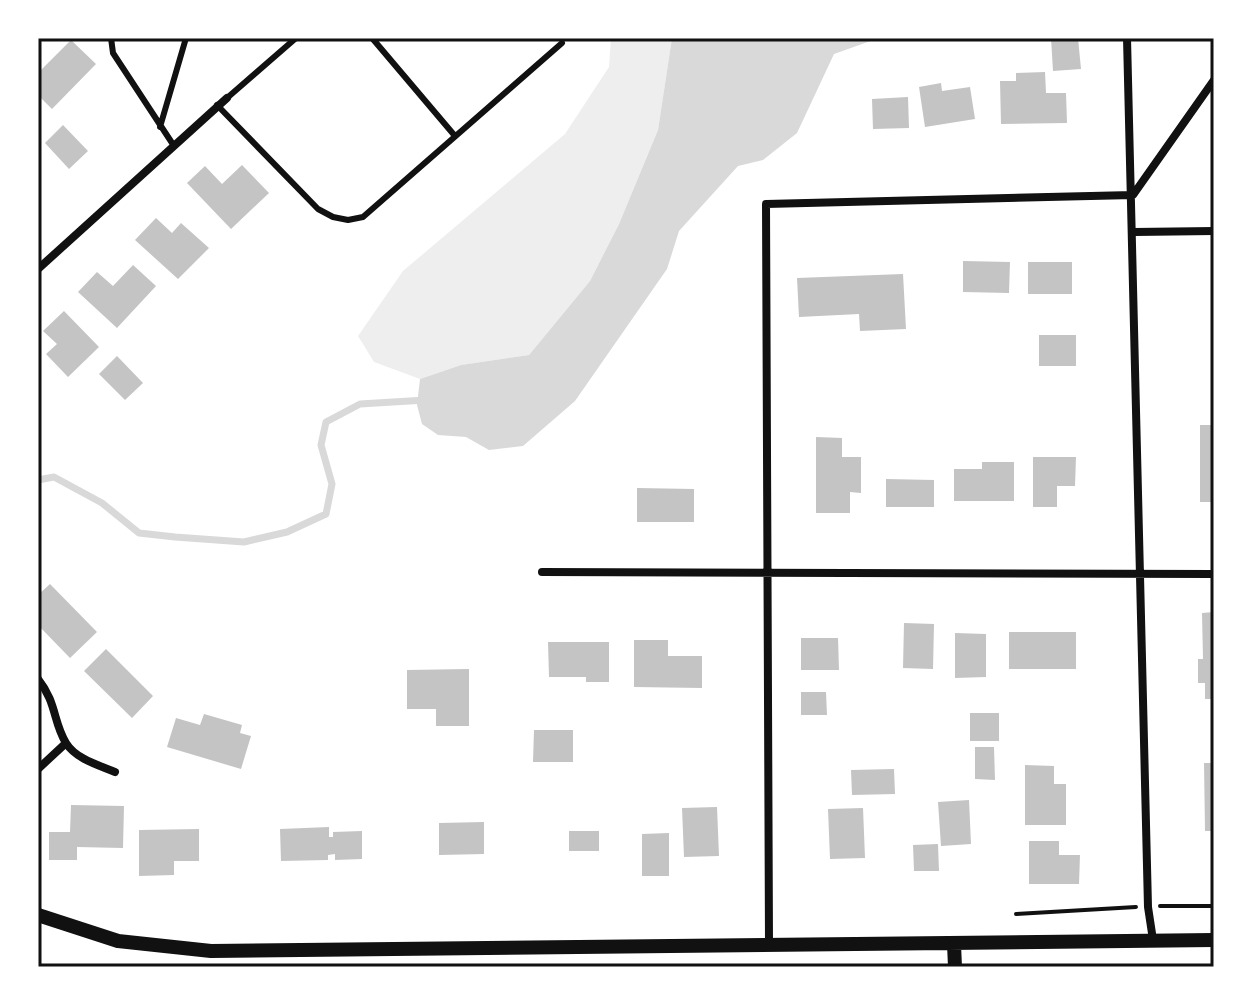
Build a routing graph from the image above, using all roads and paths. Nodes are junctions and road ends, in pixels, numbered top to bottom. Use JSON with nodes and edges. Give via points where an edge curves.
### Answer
{"nodes":[{"id":1,"x":111,"y":38,"type":"edge"},
{"id":2,"x":186,"y":38,"type":"edge"},
{"id":3,"x":296,"y":38,"type":"edge"},
{"id":4,"x":372,"y":38,"type":"edge"},
{"id":5,"x":1127,"y":38,"type":"edge"},
{"id":6,"x":562,"y":43,"type":"dead end"},
{"id":7,"x":1214,"y":80,"type":"edge"},
{"id":8,"x":227,"y":98,"type":"joint"},
{"id":9,"x":217,"y":105,"type":"junction"},
{"id":10,"x":160,"y":127,"type":"junction"},
{"id":11,"x":455,"y":136,"type":"junction"},
{"id":12,"x":174,"y":146,"type":"junction"},
{"id":13,"x":1133,"y":195,"type":"junction"},
{"id":14,"x":1214,"y":231,"type":"edge"},
{"id":15,"x":1134,"y":232,"type":"junction"},
{"id":16,"x":38,"y":269,"type":"edge"},
{"id":17,"x":542,"y":572,"type":"dead end"},
{"id":18,"x":768,"y":574,"type":"junction"},
{"id":19,"x":1214,"y":574,"type":"edge"},
{"id":20,"x":1140,"y":575,"type":"junction"},
{"id":21,"x":38,"y":679,"type":"edge"},
{"id":22,"x":66,"y":743,"type":"junction"},
{"id":23,"x":38,"y":769,"type":"edge"},
{"id":24,"x":115,"y":772,"type":"dead end"},
{"id":25,"x":1214,"y":906,"type":"edge"},
{"id":26,"x":1148,"y":907,"type":"junction"},
{"id":27,"x":1016,"y":914,"type":"dead end"},
{"id":28,"x":38,"y":915,"type":"edge"},
{"id":29,"x":1153,"y":940,"type":"junction"},
{"id":30,"x":1214,"y":940,"type":"edge"},
{"id":31,"x":769,"y":944,"type":"junction"},
{"id":32,"x":954,"y":944,"type":"junction"},
{"id":33,"x":955,"y":967,"type":"edge"}],
"edges":[{"from":1,"to":10,"type":"lane","via":[[113,53]]},
{"from":2,"to":10,"type":"lane"},
{"from":3,"to":8,"type":"lane"},
{"from":4,"to":11,"type":"lane"},
{"from":5,"to":13,"type":"street"},
{"from":6,"to":11,"type":"lane"},
{"from":7,"to":13,"type":"street"},
{"from":8,"to":9,"type":"street"},
{"from":9,"to":11,"type":"lane","via":[[318,209],[348,220],[363,217]]},
{"from":9,"to":12,"type":"street"},
{"from":10,"to":12,"type":"lane"},
{"from":12,"to":16,"type":"street"},
{"from":13,"to":15,"type":"street"},
{"from":13,"to":18,"type":"street","via":[[766,204]]},
{"from":14,"to":15,"type":"street"},
{"from":15,"to":20,"type":"street"},
{"from":17,"to":18,"type":"street"},
{"from":18,"to":20,"type":"street"},
{"from":18,"to":31,"type":"street"},
{"from":19,"to":20,"type":"street"},
{"from":20,"to":26,"type":"street"},
{"from":21,"to":22,"type":"street","via":[[52,696]]},
{"from":22,"to":23,"type":"street"},
{"from":22,"to":24,"type":"street","via":[[81,758]]},
{"from":25,"to":26,"type":"path"},
{"from":26,"to":27,"type":"path"},
{"from":26,"to":29,"type":"street"},
{"from":28,"to":31,"type":"street","via":[[118,941],[211,951]]},
{"from":29,"to":30,"type":"street"},
{"from":29,"to":32,"type":"street"},
{"from":31,"to":32,"type":"street"},
{"from":32,"to":33,"type":"street"}]}
